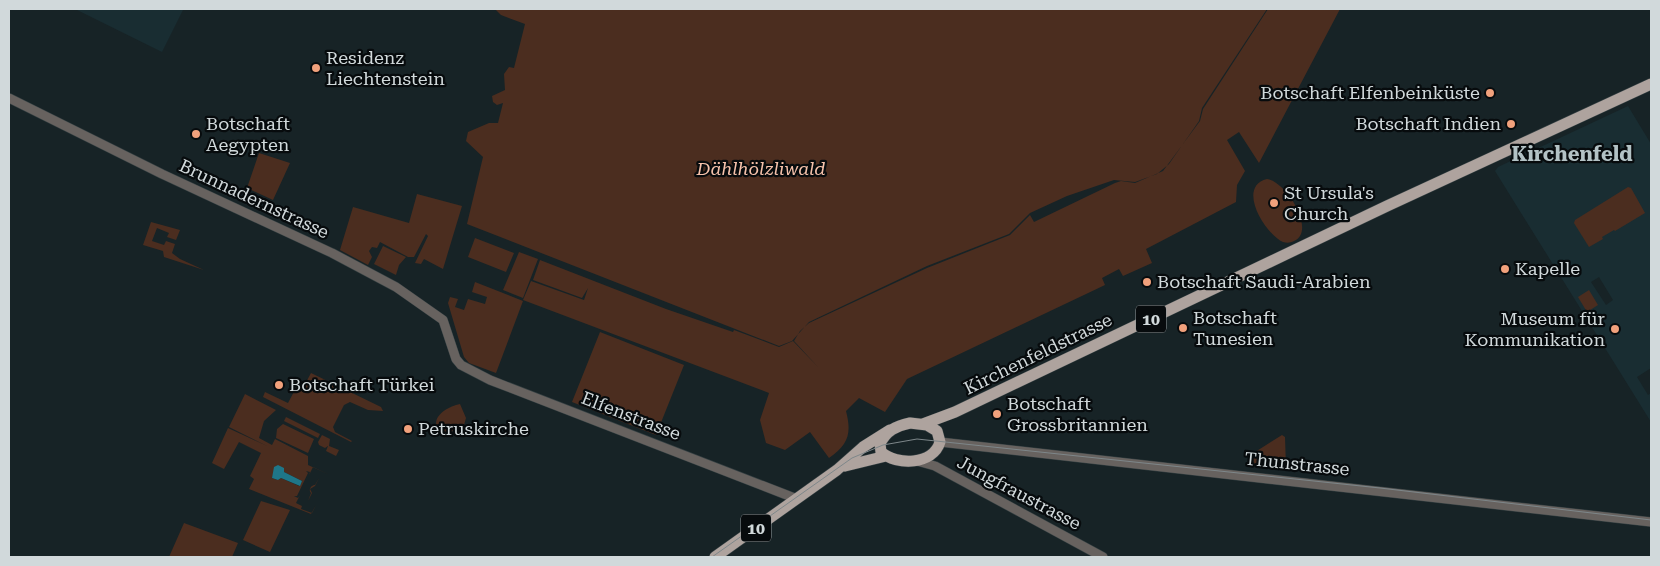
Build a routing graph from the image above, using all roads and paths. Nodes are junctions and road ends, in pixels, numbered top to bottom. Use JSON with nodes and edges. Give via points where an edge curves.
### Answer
{"nodes":[{"id":1,"x":1651,"y":84,"type":"edge"},
{"id":2,"x":9,"y":98,"type":"edge"},
{"id":3,"x":456,"y":359,"type":"joint"},
{"id":4,"x":955,"y":412,"type":"junction"},
{"id":5,"x":924,"y":424,"type":"junction"},
{"id":6,"x":890,"y":430,"type":"junction"},
{"id":7,"x":938,"y":436,"type":"junction"},
{"id":8,"x":886,"y":456,"type":"junction"},
{"id":9,"x":917,"y":460,"type":"junction"},
{"id":10,"x":836,"y":470,"type":"junction"},
{"id":11,"x":797,"y":498,"type":"junction"},
{"id":12,"x":1651,"y":522,"type":"edge"},
{"id":13,"x":715,"y":557,"type":"edge"},
{"id":14,"x":1104,"y":557,"type":"edge"}],
"edges":[{"from":1,"to":4,"type":"main road","name":"Kirchenfeldstrasse","number":"10"},
{"from":2,"to":3,"type":"street","name":"Brunnadernstrasse","via":[[396,287],[441,317]]},
{"from":3,"to":11,"type":"street","name":"Elfenstrasse","via":[[465,368],[490,380]]},
{"from":4,"to":5,"type":"main road","name":"Kirchenfeldstrasse","number":"10"},
{"from":4,"to":7,"type":"main road","name":"Kirchenfeldstrasse","number":"10"},
{"from":5,"to":6,"type":"main road","via":[[910,423]]},
{"from":5,"to":7,"type":"main road"},
{"from":6,"to":8,"type":"main road","via":[[879,446]]},
{"from":6,"to":10,"type":"main road","number":"10"},
{"from":7,"to":9,"type":"main road","via":[[933,453]]},
{"from":7,"to":12,"type":"street","name":"Thunstrasse"},
{"from":8,"to":9,"type":"main road","via":[[902,461]]},
{"from":8,"to":10,"type":"main road","number":"10"},
{"from":9,"to":14,"type":"street","name":"Jungfraustrasse","via":[[935,466]]},
{"from":10,"to":11,"type":"main road","number":"10"},
{"from":11,"to":13,"type":"main road","number":"10"}]}
